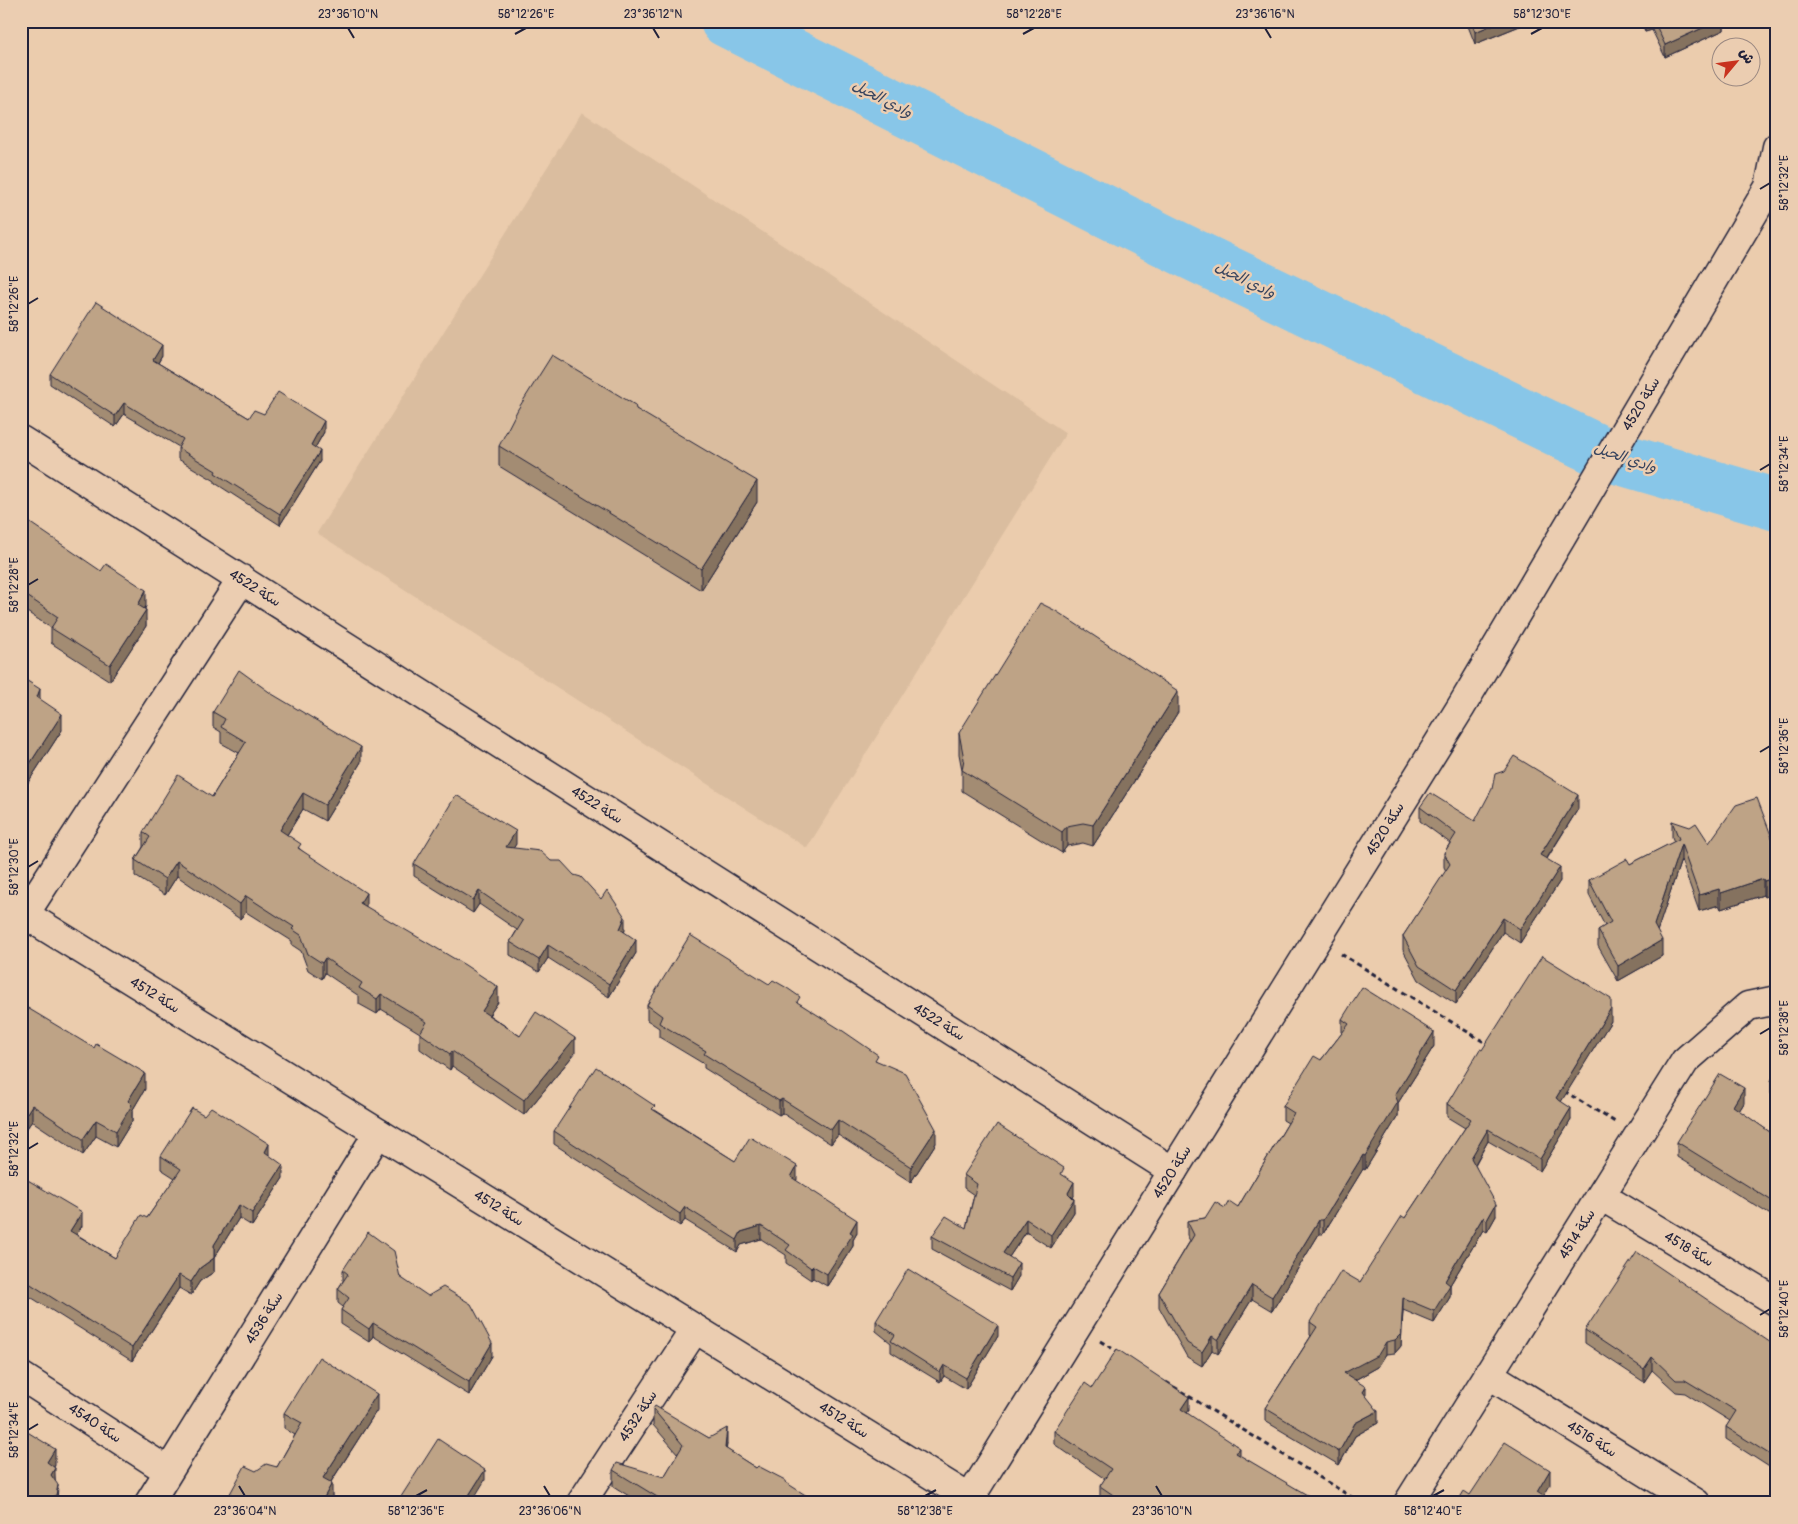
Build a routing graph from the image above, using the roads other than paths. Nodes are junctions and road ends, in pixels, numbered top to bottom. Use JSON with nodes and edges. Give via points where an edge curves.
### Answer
{"nodes":[{"id":1,"x":1777,"y":147,"type":"edge"},
{"id":2,"x":21,"y":440,"type":"edge"},
{"id":3,"x":242,"y":579,"type":"junction"},
{"id":4,"x":23,"y":913,"type":"edge"},
{"id":5,"x":1777,"y":1000,"type":"edge"},
{"id":6,"x":378,"y":1133,"type":"junction"},
{"id":7,"x":1173,"y":1171,"type":"junction"},
{"id":8,"x":1601,"y":1196,"type":"junction"},
{"id":9,"x":1777,"y":1302,"type":"edge"},
{"id":10,"x":695,"y":1329,"type":"junction"},
{"id":11,"x":1488,"y":1374,"type":"junction"},
{"id":12,"x":21,"y":1376,"type":"edge"},
{"id":13,"x":168,"y":1471,"type":"junction"},
{"id":14,"x":973,"y":1500,"type":"edge"},
{"id":15,"x":149,"y":1503,"type":"edge"},
{"id":16,"x":581,"y":1503,"type":"edge"},
{"id":17,"x":1408,"y":1503,"type":"edge"},
{"id":18,"x":1696,"y":1503,"type":"edge"}],
"edges":[{"from":1,"to":7,"type":"street","name":"سكة 4520","via":[[1769,187],[1461,707]]},
{"from":2,"to":3,"type":"street","name":"سكة 4522"},
{"from":3,"to":4,"type":"street"},
{"from":3,"to":7,"type":"street","name":"سكة 4522"},
{"from":4,"to":6,"type":"street","name":"سكة 4512"},
{"from":5,"to":8,"type":"street","name":"سكة 4514","via":[[1748,1006],[1685,1061]]},
{"from":6,"to":10,"type":"street","name":"سكة 4512"},
{"from":6,"to":13,"type":"street","name":"سكة 4536"},
{"from":7,"to":14,"type":"street","name":"سكة 4520"},
{"from":8,"to":9,"type":"street","name":"سكة 4518"},
{"from":8,"to":11,"type":"street","name":"سكة 4514"},
{"from":10,"to":14,"type":"street","name":"سكة 4512"},
{"from":10,"to":16,"type":"street","name":"سكة 4532"},
{"from":11,"to":17,"type":"street","name":"سكة 4514"},
{"from":11,"to":18,"type":"street","name":"سكة 4516"},
{"from":12,"to":13,"type":"street","name":"سكة 4540"},
{"from":13,"to":15,"type":"street","name":"سكة 4536"}]}
